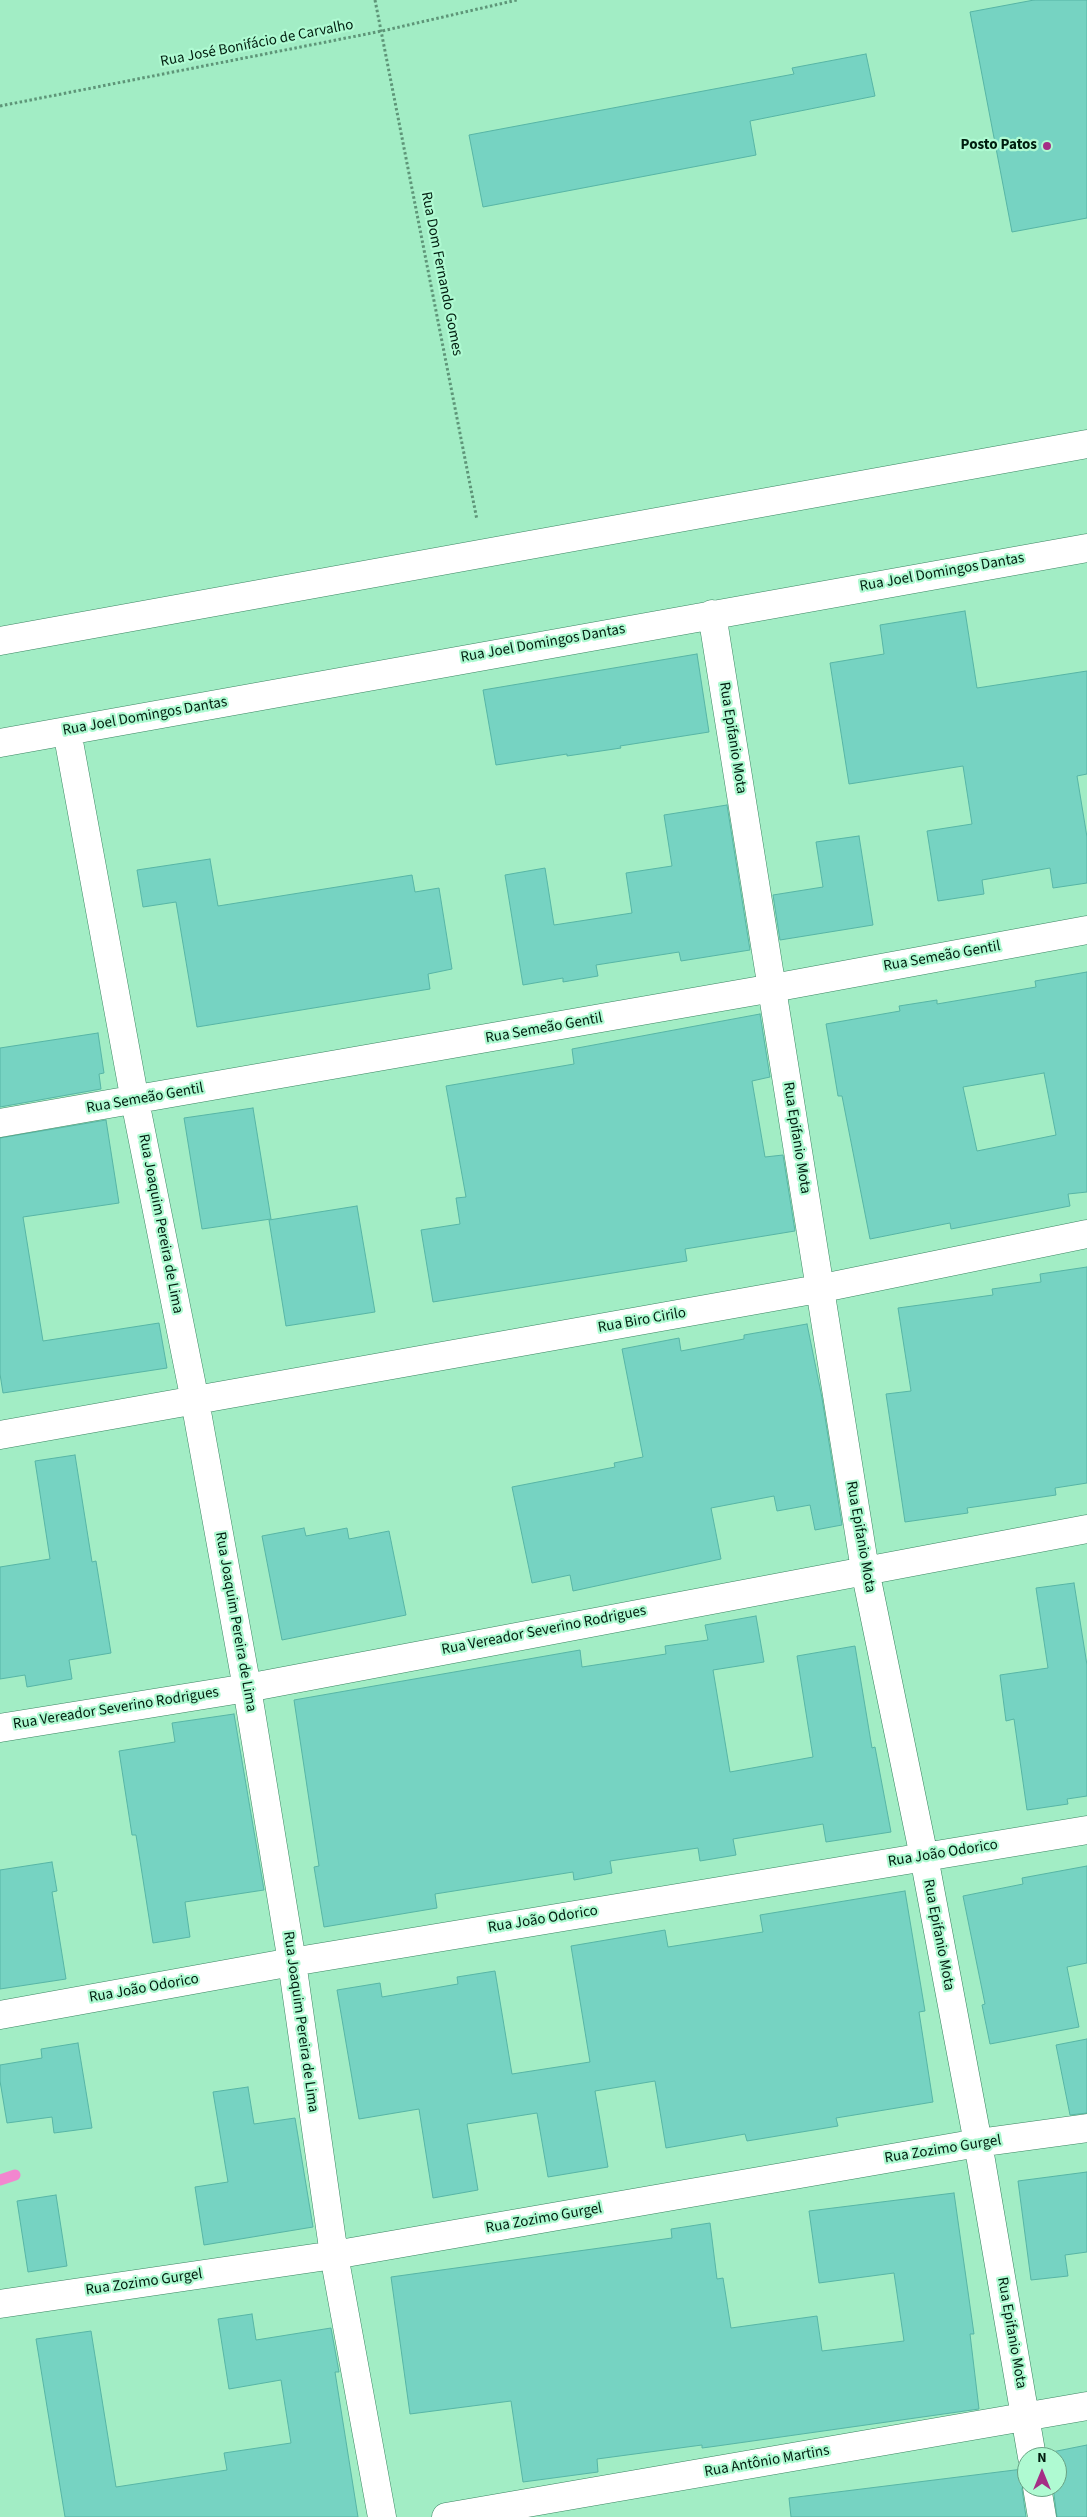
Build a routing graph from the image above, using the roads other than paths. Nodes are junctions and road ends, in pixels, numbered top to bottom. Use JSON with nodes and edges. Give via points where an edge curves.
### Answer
{"nodes":[{"id":1,"x":1087,"y":444,"type":"edge"},
{"id":2,"x":1087,"y":548,"type":"edge"},
{"id":3,"x":712,"y":614,"type":"junction"},
{"id":4,"x":0,"y":641,"type":"edge"},
{"id":5,"x":67,"y":731,"type":"junction"},
{"id":6,"x":0,"y":744,"type":"edge"},
{"id":7,"x":1087,"y":930,"type":"edge"},
{"id":8,"x":773,"y":988,"type":"junction"},
{"id":9,"x":135,"y":1101,"type":"junction"},
{"id":10,"x":0,"y":1123,"type":"edge"},
{"id":11,"x":1087,"y":1234,"type":"edge"},
{"id":12,"x":818,"y":1289,"type":"junction"},
{"id":13,"x":195,"y":1401,"type":"junction"},
{"id":14,"x":0,"y":1435,"type":"edge"},
{"id":15,"x":1087,"y":1529,"type":"edge"},
{"id":16,"x":865,"y":1570,"type":"junction"},
{"id":17,"x":247,"y":1688,"type":"junction"},
{"id":18,"x":0,"y":1728,"type":"edge"},
{"id":19,"x":1087,"y":1830,"type":"edge"},
{"id":20,"x":924,"y":1857,"type":"junction"},
{"id":21,"x":292,"y":1962,"type":"junction"},
{"id":22,"x":0,"y":2014,"type":"edge"},
{"id":23,"x":1087,"y":2128,"type":"edge"},
{"id":24,"x":978,"y":2143,"type":"junction"},
{"id":25,"x":334,"y":2255,"type":"junction"},
{"id":26,"x":0,"y":2304,"type":"edge"},
{"id":27,"x":1087,"y":2406,"type":"edge"},
{"id":28,"x":1025,"y":2416,"type":"junction"},
{"id":29,"x":1030,"y":2447,"type":"edge"},
{"id":30,"x":1039,"y":2497,"type":"edge"},
{"id":31,"x":382,"y":2517,"type":"edge"},
{"id":32,"x":446,"y":2517,"type":"edge"},
{"id":33,"x":1042,"y":2517,"type":"edge"}],
"edges":[{"from":1,"to":4,"type":"street"},
{"from":2,"to":3,"type":"street","name":"Rua Joel Domingos Dantas"},
{"from":3,"to":5,"type":"street","name":"Rua Joel Domingos Dantas"},
{"from":3,"to":8,"type":"street","name":"Rua Epifanio Mota"},
{"from":5,"to":6,"type":"street","name":"Rua Joel Domingos Dantas"},
{"from":5,"to":9,"type":"street","name":"Rua Joaquim Pereira de Lima"},
{"from":7,"to":8,"type":"street","name":"Rua Semeão Gentil"},
{"from":8,"to":9,"type":"street","name":"Rua Semeão Gentil"},
{"from":8,"to":12,"type":"street","name":"Rua Epifanio Mota"},
{"from":9,"to":10,"type":"street","name":"Rua Semeão Gentil"},
{"from":9,"to":13,"type":"street","name":"Rua Joaquim Pereira de Lima"},
{"from":11,"to":12,"type":"street","name":"Rua Biro Cirilo"},
{"from":12,"to":13,"type":"street","name":"Rua Biro Cirilo"},
{"from":12,"to":16,"type":"street","name":"Rua Epifanio Mota"},
{"from":13,"to":14,"type":"street"},
{"from":13,"to":17,"type":"street","name":"Rua Joaquim Pereira de Lima"},
{"from":15,"to":16,"type":"street","name":"Rua Vereador Severino Rodrigues"},
{"from":16,"to":17,"type":"street","name":"Rua Vereador Severino Rodrigues"},
{"from":16,"to":20,"type":"street","name":"Rua Epifanio Mota"},
{"from":17,"to":18,"type":"street","name":"Rua Vereador Severino Rodrigues"},
{"from":17,"to":21,"type":"street","name":"Rua Joaquim Pereira de Lima"},
{"from":19,"to":20,"type":"street","name":"Rua João Odorico"},
{"from":20,"to":21,"type":"street","name":"Rua João Odorico"},
{"from":20,"to":24,"type":"street","name":"Rua Epifanio Mota"},
{"from":21,"to":22,"type":"street","name":"Rua João Odorico"},
{"from":21,"to":25,"type":"street","name":"Rua Joaquim Pereira de Lima"},
{"from":23,"to":24,"type":"street","name":"Rua Zozimo Gurgel"},
{"from":24,"to":25,"type":"street","name":"Rua Zozimo Gurgel"},
{"from":24,"to":28,"type":"street","name":"Rua Epifanio Mota"},
{"from":25,"to":26,"type":"street","name":"Rua Zozimo Gurgel"},
{"from":25,"to":31,"type":"street","name":"Rua Joaquim Pereira de Lima"},
{"from":27,"to":28,"type":"street","name":"Rua Antônio Martins"},
{"from":28,"to":29,"type":"street","name":"Rua Epifanio Mota"},
{"from":28,"to":32,"type":"street","name":"Rua Antônio Martins"},
{"from":30,"to":33,"type":"street"}]}
